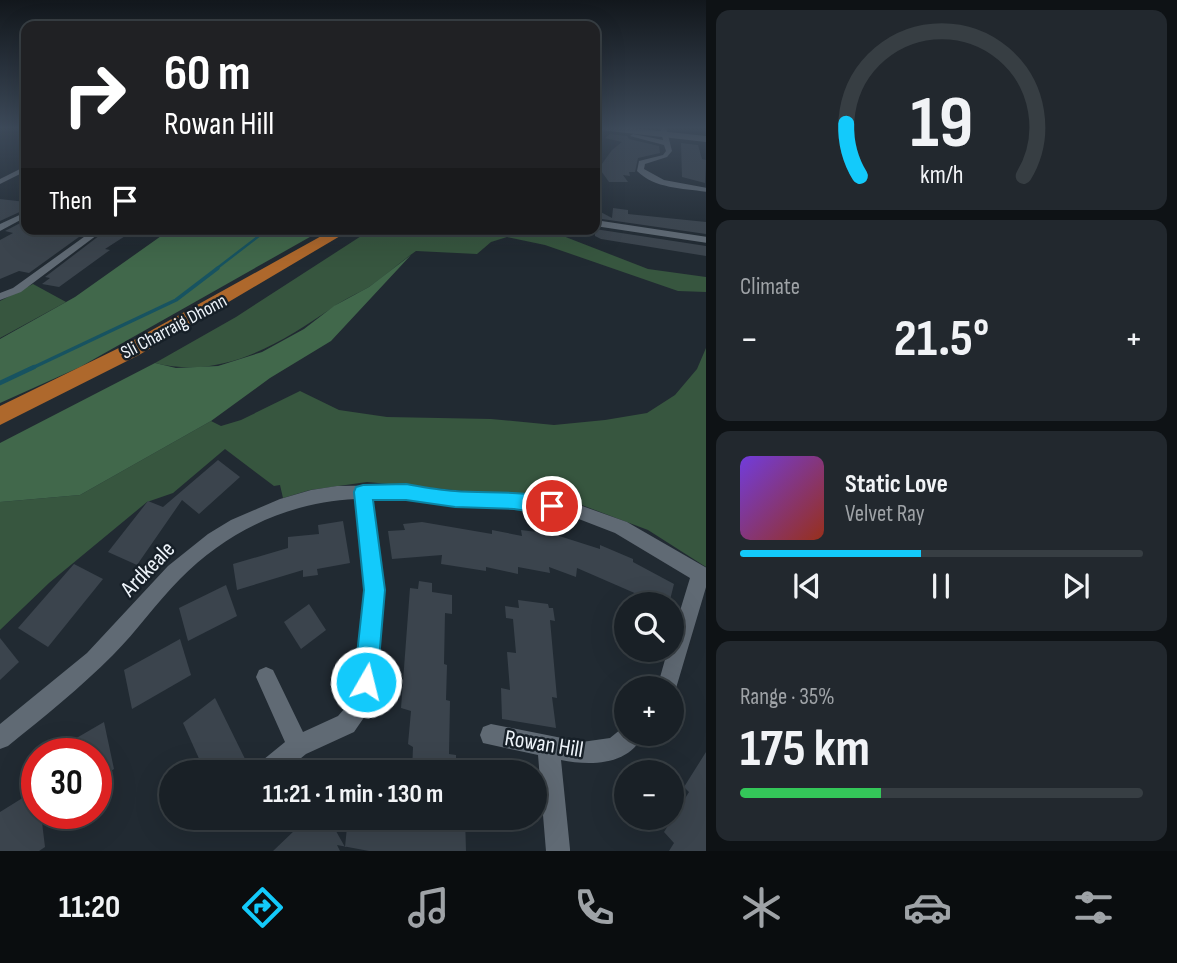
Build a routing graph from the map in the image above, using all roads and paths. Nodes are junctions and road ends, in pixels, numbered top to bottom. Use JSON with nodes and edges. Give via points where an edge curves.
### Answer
{"nodes":[{"id":1,"x":641,"y":167,"type":"edge"},
{"id":2,"x":21,"y":171,"type":"edge"},
{"id":3,"x":0,"y":182,"type":"edge"},
{"id":4,"x":706,"y":190,"type":"edge"},
{"id":5,"x":21,"y":217,"type":"edge"},
{"id":6,"x":600,"y":224,"type":"edge"},
{"id":7,"x":0,"y":228,"type":"edge"},
{"id":8,"x":93,"y":235,"type":"edge"},
{"id":9,"x":335,"y":235,"type":"edge"},
{"id":10,"x":706,"y":240,"type":"edge"},
{"id":11,"x":0,"y":298,"type":"edge"},
{"id":12,"x":0,"y":416,"type":"edge"},
{"id":13,"x":363,"y":492,"type":"junction"},
{"id":14,"x":703,"y":576,"type":"edge"},
{"id":15,"x":671,"y":676,"type":"edge"},
{"id":16,"x":266,"y":677,"type":"dead end"},
{"id":17,"x":491,"y":735,"type":"dead end"},
{"id":18,"x":0,"y":738,"type":"edge"},
{"id":19,"x":298,"y":746,"type":"junction"},
{"id":20,"x":618,"y":746,"type":"edge"},
{"id":21,"x":548,"y":747,"type":"junction"},
{"id":22,"x":281,"y":760,"type":"edge"},
{"id":23,"x":558,"y":849,"type":"dead end"}],
"edges":[{"from":1,"to":4,"type":"street","via":[[643,174],[657,180]]},
{"from":2,"to":3,"type":"street"},
{"from":5,"to":7,"type":"street"},
{"from":6,"to":10,"type":"street"},
{"from":8,"to":11,"type":"street"},
{"from":9,"to":12,"type":"highway","name":"Sli Charraig Dhonn","via":[[144,344]]},
{"from":13,"to":14,"type":"street","via":[[406,492],[571,509],[621,527]]},
{"from":13,"to":18,"type":"street","name":"Ardkeale","via":[[292,503],[237,526],[205,547],[175,572],[105,650]]},
{"from":13,"to":19,"type":"street","via":[[374,590],[363,703],[346,724]]},
{"from":14,"to":15,"type":"street"},
{"from":16,"to":19,"type":"street"},
{"from":17,"to":21,"type":"street","name":"Rowan Hill"},
{"from":19,"to":22,"type":"street"},
{"from":20,"to":21,"type":"street","name":"Rowan Hill","via":[[582,753]]},
{"from":21,"to":23,"type":"street"}]}
